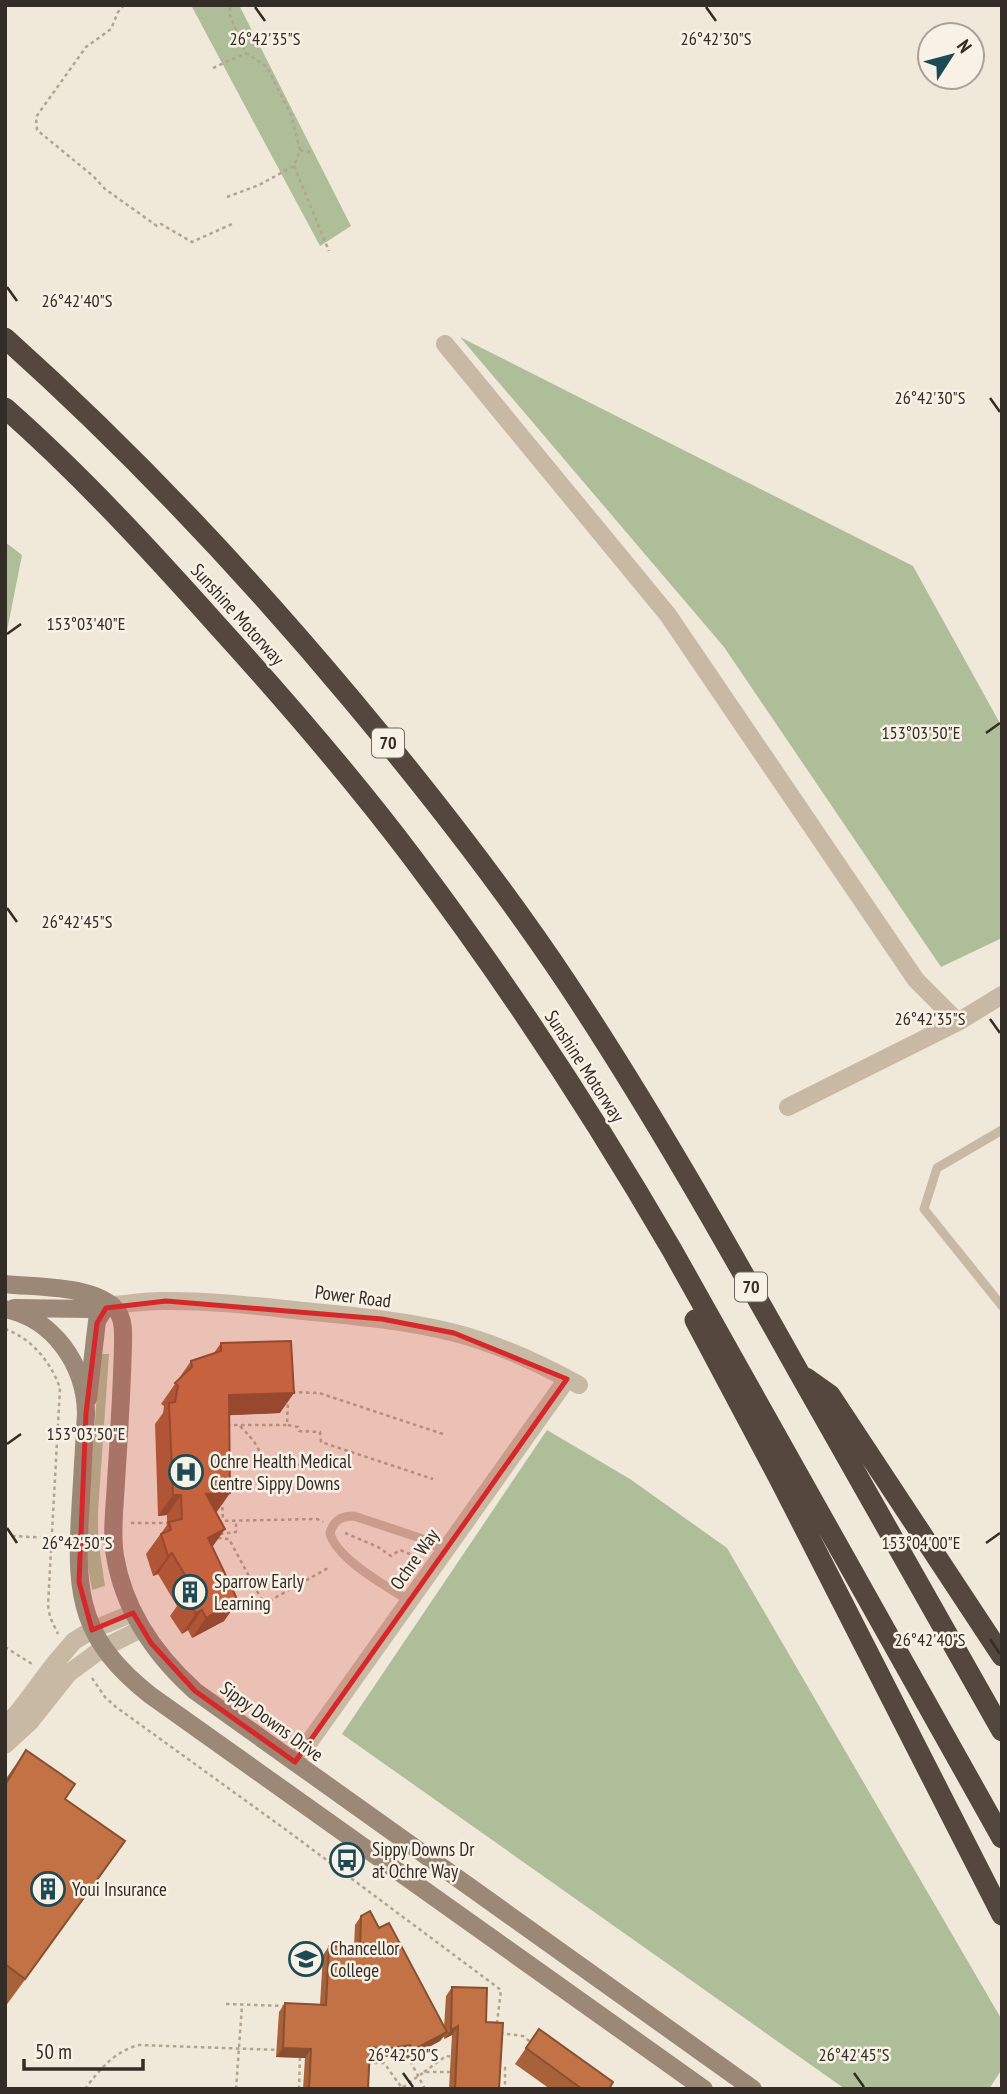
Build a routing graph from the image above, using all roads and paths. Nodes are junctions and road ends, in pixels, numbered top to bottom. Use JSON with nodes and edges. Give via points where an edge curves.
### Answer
{"nodes":[{"id":1,"x":124,"y":5,"type":"edge"},
{"id":2,"x":231,"y":5,"type":"edge"},
{"id":3,"x":246,"y":54,"type":"junction"},
{"id":4,"x":213,"y":68,"type":"dead end"},
{"id":5,"x":300,"y":150,"type":"junction"},
{"id":6,"x":314,"y":152,"type":"dead end"},
{"id":7,"x":294,"y":166,"type":"junction"},
{"id":8,"x":227,"y":197,"type":"dead end"},
{"id":9,"x":232,"y":224,"type":"dead end"},
{"id":10,"x":329,"y":251,"type":"dead end"},
{"id":11,"x":5,"y":338,"type":"edge"},
{"id":12,"x":445,"y":345,"type":"dead end"},
{"id":13,"x":5,"y":408,"type":"edge"},
{"id":14,"x":1002,"y":995,"type":"edge"},
{"id":15,"x":958,"y":1022,"type":"junction"},
{"id":16,"x":788,"y":1107,"type":"dead end"},
{"id":17,"x":1002,"y":1130,"type":"edge"},
{"id":18,"x":671,"y":1250,"type":"junction"},
{"id":19,"x":5,"y":1284,"type":"edge"},
{"id":20,"x":112,"y":1306,"type":"junction"},
{"id":21,"x":1002,"y":1306,"type":"edge"},
{"id":22,"x":5,"y":1308,"type":"edge"},
{"id":23,"x":799,"y":1373,"type":"junction"},
{"id":24,"x":573,"y":1382,"type":"joint"},
{"id":25,"x":86,"y":1413,"type":"junction"},
{"id":26,"x":223,"y":1425,"type":"edge"},
{"id":27,"x":239,"y":1425,"type":"junction"},
{"id":28,"x":287,"y":1425,"type":"junction"},
{"id":29,"x":446,"y":1435,"type":"dead end"},
{"id":30,"x":308,"y":1464,"type":"dead end"},
{"id":31,"x":433,"y":1479,"type":"dead end"},
{"id":32,"x":222,"y":1499,"type":"edge"},
{"id":33,"x":223,"y":1521,"type":"junction"},
{"id":34,"x":236,"y":1521,"type":"junction"},
{"id":35,"x":169,"y":1522,"type":"edge"},
{"id":36,"x":209,"y":1522,"type":"edge"},
{"id":37,"x":114,"y":1524,"type":"junction"},
{"id":38,"x":332,"y":1527,"type":"junction"},
{"id":39,"x":12,"y":1536,"type":"dead end"},
{"id":40,"x":52,"y":1538,"type":"dead end"},
{"id":41,"x":444,"y":1551,"type":"junction"},
{"id":42,"x":421,"y":1558,"type":"dead end"},
{"id":43,"x":328,"y":1568,"type":"dead end"},
{"id":44,"x":410,"y":1601,"type":"junction"},
{"id":45,"x":137,"y":1621,"type":"junction"},
{"id":46,"x":92,"y":1630,"type":"junction"},
{"id":47,"x":5,"y":1647,"type":"edge"},
{"id":48,"x":103,"y":1648,"type":"junction"},
{"id":49,"x":1002,"y":1656,"type":"edge"},
{"id":50,"x":32,"y":1664,"type":"dead end"},
{"id":51,"x":5,"y":1725,"type":"edge"},
{"id":52,"x":1002,"y":1731,"type":"edge"},
{"id":53,"x":5,"y":1745,"type":"edge"},
{"id":54,"x":295,"y":1762,"type":"junction"},
{"id":55,"x":1002,"y":1838,"type":"edge"},
{"id":56,"x":1002,"y":1915,"type":"edge"},
{"id":57,"x":226,"y":2004,"type":"dead end"},
{"id":58,"x":242,"y":2006,"type":"junction"},
{"id":59,"x":293,"y":2006,"type":"edge"},
{"id":60,"x":238,"y":2048,"type":"junction"},
{"id":61,"x":288,"y":2050,"type":"edge"},
{"id":62,"x":301,"y":2050,"type":"edge"},
{"id":63,"x":407,"y":2055,"type":"edge"},
{"id":64,"x":461,"y":2057,"type":"edge"},
{"id":65,"x":359,"y":2063,"type":"edge"},
{"id":66,"x":492,"y":2067,"type":"edge"},
{"id":67,"x":424,"y":2073,"type":"junction"},
{"id":68,"x":458,"y":2073,"type":"edge"},
{"id":69,"x":419,"y":2076,"type":"junction"},
{"id":70,"x":85,"y":2089,"type":"edge"},
{"id":71,"x":236,"y":2089,"type":"edge"},
{"id":72,"x":299,"y":2089,"type":"edge"},
{"id":73,"x":425,"y":2089,"type":"edge"},
{"id":74,"x":505,"y":2089,"type":"edge"},
{"id":75,"x":704,"y":2089,"type":"edge"},
{"id":76,"x":753,"y":2089,"type":"edge"}],
"edges":[{"from":1,"to":9,"type":"path","via":[[111,29],[86,47],[36,117],[37,130],[105,189],[157,226],[192,242]]},
{"from":2,"to":3,"type":"path","via":[[229,13]]},
{"from":3,"to":4,"type":"path"},
{"from":3,"to":5,"type":"path","via":[[267,67],[291,115]]},
{"from":5,"to":6,"type":"path"},
{"from":5,"to":7,"type":"path"},
{"from":7,"to":8,"type":"path"},
{"from":7,"to":10,"type":"path"},
{"from":11,"to":23,"type":"highway","name":"Sunshine Motorway","number":"70","via":[[221,550],[298,635],[452,822],[566,981],[633,1085]]},
{"from":12,"to":15,"type":"street","via":[[668,615],[916,980]]},
{"from":13,"to":18,"type":"highway","name":"Sunshine Motorway","via":[[176,580],[358,788],[519,1005]]},
{"from":14,"to":15,"type":"street"},
{"from":15,"to":16,"type":"street"},
{"from":17,"to":21,"type":"lane","via":[[937,1168],[924,1209]]},
{"from":18,"to":55,"type":"highway","name":"Sunshine Motorway"},
{"from":18,"to":56,"type":"highway","via":[[670,1273]]},
{"from":19,"to":20,"type":"main road","via":[[83,1292]]},
{"from":20,"to":22,"type":"main road"},
{"from":20,"to":24,"type":"street","name":"Power Road","via":[[166,1301],[382,1319],[454,1333]]},
{"from":20,"to":25,"type":"main road","via":[[97,1321]]},
{"from":20,"to":37,"type":"main road","name":"Sippy Downs Drive","via":[[123,1335]]},
{"from":22,"to":25,"type":"main road","via":[[37,1322],[60,1341],[77,1370]]},
{"from":23,"to":49,"type":"highway","via":[[830,1395]]},
{"from":23,"to":52,"type":"highway","name":"Sunshine Motorway","number":"70"},
{"from":24,"to":41,"type":"street","name":"Ochre Way"},
{"from":25,"to":46,"type":"main road","via":[[78,1551],[81,1599]]},
{"from":26,"to":27,"type":"path"},
{"from":27,"to":28,"type":"path"},
{"from":27,"to":30,"type":"path","via":[[256,1443],[263,1468]]},
{"from":28,"to":29,"type":"path","via":[[288,1392],[306,1392]]},
{"from":28,"to":31,"type":"path","via":[[320,1432],[321,1442]]},
{"from":32,"to":33,"type":"path"},
{"from":33,"to":34,"type":"path"},
{"from":33,"to":36,"type":"path"},
{"from":34,"to":38,"type":"path","via":[[317,1519]]},
{"from":34,"to":43,"type":"path","via":[[236,1532],[215,1536],[229,1539],[264,1604]]},
{"from":35,"to":37,"type":"path"},
{"from":37,"to":45,"type":"main road","name":"Sippy Downs Drive","via":[[117,1568]]},
{"from":38,"to":41,"type":"lane","via":[[335,1521],[354,1516],[423,1539]]},
{"from":38,"to":42,"type":"path","via":[[391,1556],[400,1550]]},
{"from":38,"to":44,"type":"lane","via":[[332,1541],[342,1553]]},
{"from":39,"to":40,"type":"path"},
{"from":41,"to":44,"type":"street","name":"Ochre Way"},
{"from":44,"to":54,"type":"street","name":"Ochre Way"},
{"from":45,"to":46,"type":"street"},
{"from":45,"to":48,"type":"street"},
{"from":45,"to":54,"type":"main road","name":"Sippy Downs Drive","via":[[165,1661],[194,1691]]},
{"from":46,"to":48,"type":"main road"},
{"from":46,"to":51,"type":"street","via":[[68,1647]]},
{"from":47,"to":50,"type":"path"},
{"from":48,"to":53,"type":"street","via":[[69,1674],[35,1717]]},
{"from":48,"to":75,"type":"main road","via":[[150,1695]]},
{"from":54,"to":76,"type":"main road","name":"Sippy Downs Drive"},
{"from":57,"to":58,"type":"path"},
{"from":58,"to":59,"type":"path"},
{"from":58,"to":60,"type":"path"},
{"from":60,"to":61,"type":"path"},
{"from":60,"to":70,"type":"path","via":[[139,2045],[113,2057]]},
{"from":60,"to":71,"type":"path"},
{"from":62,"to":72,"type":"path"},
{"from":63,"to":69,"type":"path"},
{"from":64,"to":67,"type":"path","via":[[446,2056]]},
{"from":65,"to":69,"type":"path","via":[[384,2063],[402,2088]]},
{"from":66,"to":74,"type":"path","via":[[505,2068]]},
{"from":67,"to":68,"type":"path"},
{"from":67,"to":69,"type":"path"},
{"from":69,"to":73,"type":"path"}]}
